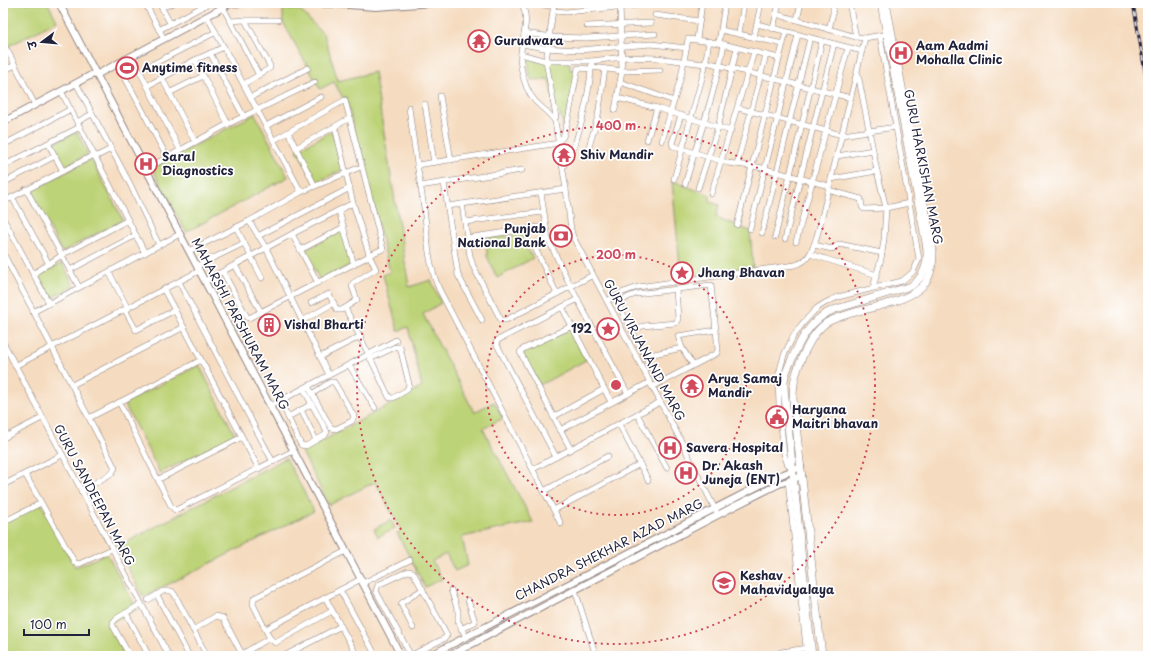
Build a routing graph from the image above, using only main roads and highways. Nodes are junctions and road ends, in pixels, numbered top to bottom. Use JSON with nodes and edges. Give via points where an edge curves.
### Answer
{"nodes":[{"id":1,"x":881,"y":3,"type":"edge"},
{"id":2,"x":886,"y":3,"type":"edge"},
{"id":3,"x":886,"y":33,"type":"junction"},
{"id":4,"x":812,"y":656,"type":"edge"},
{"id":5,"x":822,"y":656,"type":"edge"}],
"edges":[{"from":1,"to":3,"type":"main road","name":"GURU HARKISHAN MARG"},
{"from":2,"to":3,"type":"main road","name":"GURU HARKISHAN MARG"},
{"from":3,"to":4,"type":"main road","name":"GURU HARKISHAN MARG","via":[[928,259],[921,277],[911,286],[828,312],[816,321],[803,336],[787,370],[784,381],[792,470],[790,480],[808,648]]},
{"from":3,"to":5,"type":"main road","name":"GURU HARKISHAN MARG","via":[[934,251],[932,266],[925,284],[914,293],[837,318],[826,324],[813,338],[797,369],[793,400]]}]}
